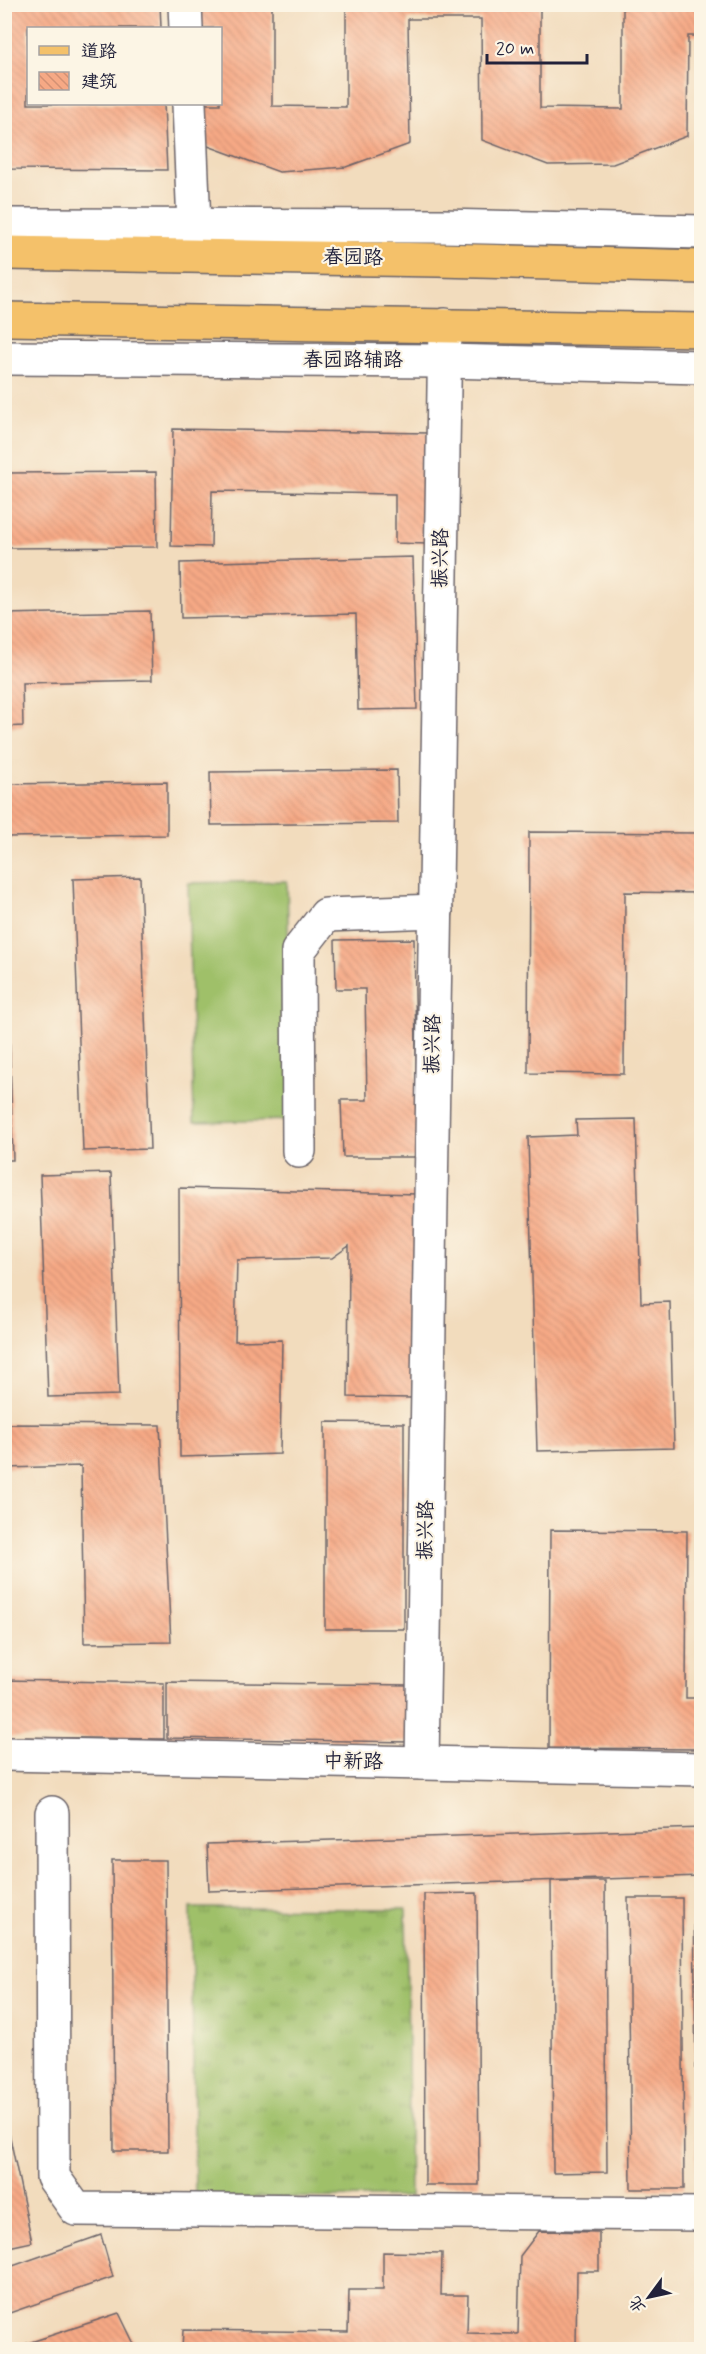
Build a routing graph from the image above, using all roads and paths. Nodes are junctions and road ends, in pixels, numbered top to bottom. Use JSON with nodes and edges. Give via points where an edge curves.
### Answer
{"nodes":[{"id":1,"x":185,"y":4,"type":"edge"},
{"id":2,"x":186,"y":27,"type":"edge"},
{"id":3,"x":189,"y":105,"type":"edge"},
{"id":4,"x":4,"y":225,"type":"edge"},
{"id":5,"x":194,"y":225,"type":"junction"},
{"id":6,"x":702,"y":232,"type":"edge"},
{"id":7,"x":4,"y":253,"type":"edge"},
{"id":8,"x":702,"y":267,"type":"edge"},
{"id":9,"x":4,"y":319,"type":"edge"},
{"id":10,"x":444,"y":325,"type":"junction"},
{"id":11,"x":702,"y":330,"type":"edge"},
{"id":12,"x":4,"y":358,"type":"edge"},
{"id":13,"x":444,"y":361,"type":"junction"},
{"id":14,"x":702,"y":368,"type":"edge"},
{"id":15,"x":436,"y":911,"type":"junction"},
{"id":16,"x":299,"y":1151,"type":"dead end"},
{"id":17,"x":4,"y":1754,"type":"edge"},
{"id":18,"x":422,"y":1763,"type":"junction"},
{"id":19,"x":702,"y":1769,"type":"edge"},
{"id":20,"x":52,"y":1813,"type":"dead end"},
{"id":21,"x":702,"y":2214,"type":"edge"}],
"edges":[{"from":1,"to":2,"type":"street"},
{"from":3,"to":5,"type":"street"},
{"from":4,"to":5,"type":"street"},
{"from":5,"to":6,"type":"street"},
{"from":7,"to":8,"type":"main road","name":"春园路"},
{"from":9,"to":10,"type":"main road"},
{"from":10,"to":11,"type":"main road"},
{"from":10,"to":13,"type":"street","name":"振兴路"},
{"from":12,"to":13,"type":"street","name":"春园路辅路"},
{"from":13,"to":14,"type":"street","name":"春园路辅路"},
{"from":13,"to":15,"type":"street","name":"振兴路"},
{"from":15,"to":16,"type":"street","via":[[326,915],[298,951]]},
{"from":15,"to":18,"type":"street","name":"振兴路"},
{"from":17,"to":18,"type":"street","name":"中新路"},
{"from":18,"to":19,"type":"street","name":"中新路"},
{"from":20,"to":21,"type":"street","via":[[53,2176],[76,2209]]}]}
